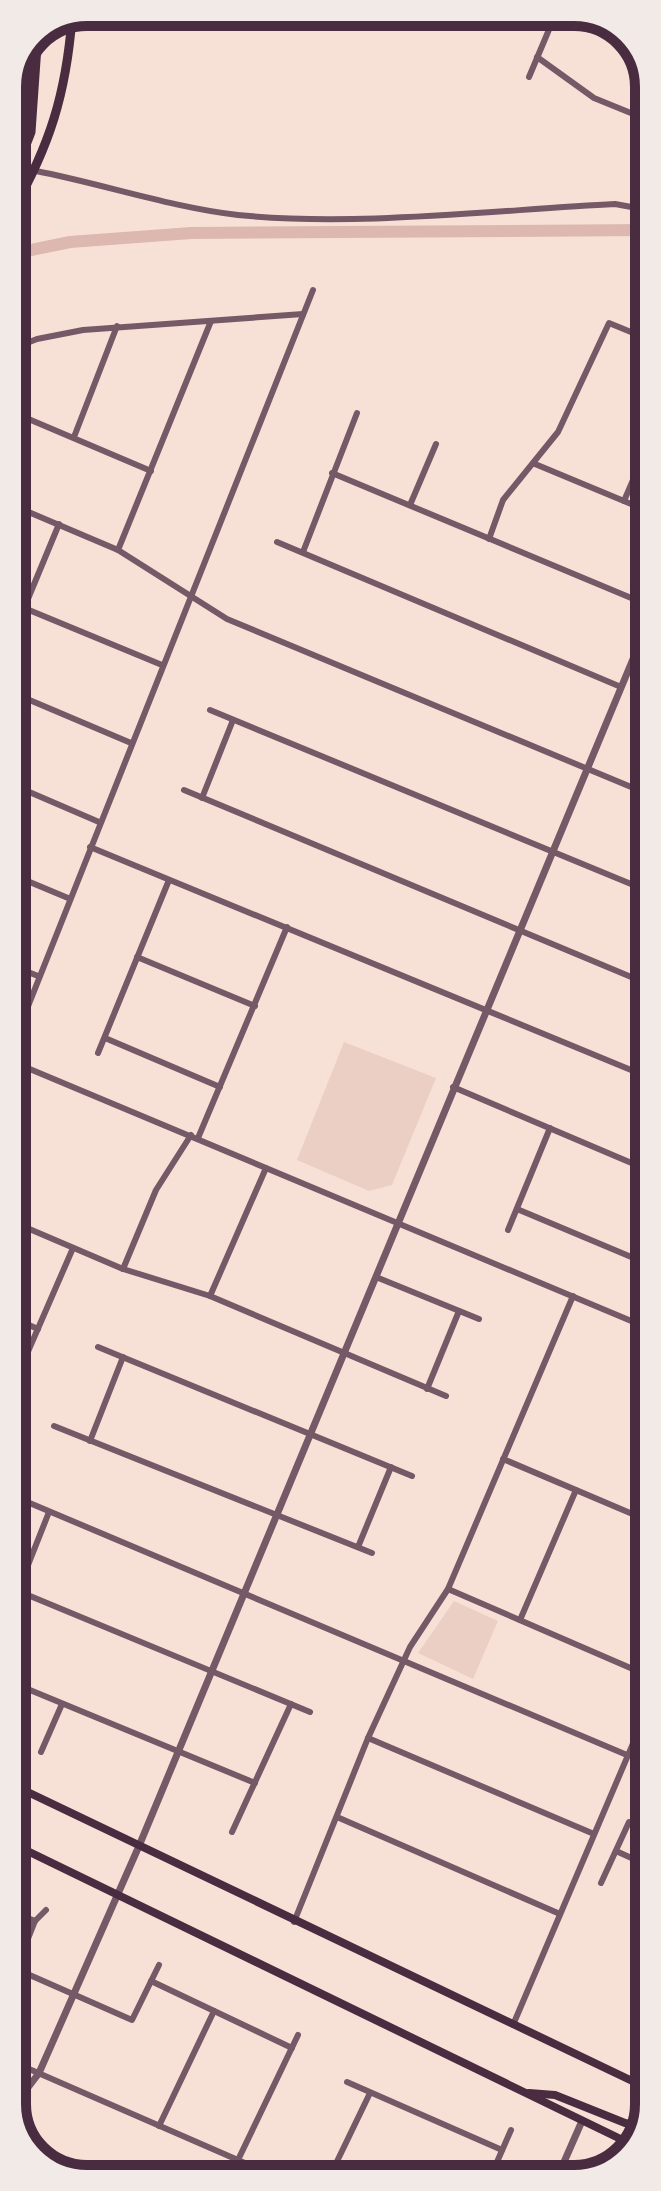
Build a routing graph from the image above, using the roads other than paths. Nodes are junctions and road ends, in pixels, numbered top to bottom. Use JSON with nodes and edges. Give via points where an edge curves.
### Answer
{"nodes":[{"id":1,"x":550,"y":26,"type":"edge"},
{"id":2,"x":71,"y":29,"type":"edge"},
{"id":3,"x":37,"y":52,"type":"edge"},
{"id":4,"x":537,"y":57,"type":"junction"},
{"id":5,"x":529,"y":77,"type":"dead end"},
{"id":6,"x":635,"y":115,"type":"edge"},
{"id":7,"x":26,"y":145,"type":"edge"},
{"id":8,"x":36,"y":171,"type":"junction"},
{"id":9,"x":26,"y":188,"type":"edge"},
{"id":10,"x":635,"y":208,"type":"edge"},
{"id":11,"x":313,"y":290,"type":"dead end"},
{"id":12,"x":303,"y":314,"type":"junction"},
{"id":13,"x":211,"y":321,"type":"junction"},
{"id":14,"x":117,"y":326,"type":"junction"},
{"id":15,"x":635,"y":334,"type":"edge"},
{"id":16,"x":26,"y":344,"type":"edge"},
{"id":17,"x":357,"y":413,"type":"dead end"},
{"id":18,"x":26,"y":418,"type":"edge"},
{"id":19,"x":74,"y":437,"type":"junction"},
{"id":20,"x":436,"y":444,"type":"dead end"},
{"id":21,"x":535,"y":464,"type":"junction"},
{"id":22,"x":151,"y":471,"type":"junction"},
{"id":23,"x":332,"y":473,"type":"junction"},
{"id":24,"x":635,"y":475,"type":"edge"},
{"id":25,"x":624,"y":501,"type":"junction"},
{"id":26,"x":410,"y":505,"type":"junction"},
{"id":27,"x":635,"y":506,"type":"edge"},
{"id":28,"x":26,"y":511,"type":"edge"},
{"id":29,"x":59,"y":524,"type":"junction"},
{"id":30,"x":489,"y":539,"type":"junction"},
{"id":31,"x":277,"y":542,"type":"dead end"},
{"id":32,"x":118,"y":550,"type":"junction"},
{"id":33,"x":303,"y":552,"type":"junction"},
{"id":34,"x":190,"y":599,"type":"junction"},
{"id":35,"x":635,"y":600,"type":"edge"},
{"id":36,"x":26,"y":603,"type":"edge"},
{"id":37,"x":26,"y":609,"type":"edge"},
{"id":38,"x":635,"y":654,"type":"edge"},
{"id":39,"x":162,"y":665,"type":"junction"},
{"id":40,"x":621,"y":687,"type":"junction"},
{"id":41,"x":26,"y":699,"type":"edge"},
{"id":42,"x":210,"y":710,"type":"dead end"},
{"id":43,"x":233,"y":720,"type":"junction"},
{"id":44,"x":131,"y":743,"type":"junction"},
{"id":45,"x":587,"y":768,"type":"junction"},
{"id":46,"x":635,"y":788,"type":"edge"},
{"id":47,"x":184,"y":790,"type":"dead end"},
{"id":48,"x":26,"y":791,"type":"edge"},
{"id":49,"x":202,"y":798,"type":"junction"},
{"id":50,"x":99,"y":822,"type":"junction"},
{"id":51,"x":90,"y":847,"type":"junction"},
{"id":52,"x":553,"y":851,"type":"junction"},
{"id":53,"x":26,"y":880,"type":"edge"},
{"id":54,"x":169,"y":880,"type":"junction"},
{"id":55,"x":635,"y":886,"type":"edge"},
{"id":56,"x":68,"y":898,"type":"junction"},
{"id":57,"x":287,"y":927,"type":"junction"},
{"id":58,"x":519,"y":931,"type":"junction"},
{"id":59,"x":137,"y":957,"type":"junction"},
{"id":60,"x":26,"y":971,"type":"edge"},
{"id":61,"x":38,"y":976,"type":"junction"},
{"id":62,"x":635,"y":979,"type":"edge"},
{"id":63,"x":255,"y":1006,"type":"junction"},
{"id":64,"x":26,"y":1009,"type":"edge"},
{"id":65,"x":484,"y":1011,"type":"junction"},
{"id":66,"x":105,"y":1038,"type":"junction"},
{"id":67,"x":98,"y":1053,"type":"dead end"},
{"id":68,"x":26,"y":1067,"type":"edge"},
{"id":69,"x":635,"y":1072,"type":"edge"},
{"id":70,"x":220,"y":1087,"type":"junction"},
{"id":71,"x":452,"y":1087,"type":"junction"},
{"id":72,"x":550,"y":1128,"type":"junction"},
{"id":73,"x":194,"y":1136,"type":"junction"},
{"id":74,"x":635,"y":1164,"type":"edge"},
{"id":75,"x":266,"y":1168,"type":"junction"},
{"id":76,"x":517,"y":1209,"type":"junction"},
{"id":77,"x":397,"y":1224,"type":"junction"},
{"id":78,"x":26,"y":1228,"type":"edge"},
{"id":79,"x":508,"y":1230,"type":"dead end"},
{"id":80,"x":73,"y":1248,"type":"junction"},
{"id":81,"x":635,"y":1259,"type":"edge"},
{"id":82,"x":123,"y":1269,"type":"junction"},
{"id":83,"x":376,"y":1277,"type":"junction"},
{"id":84,"x":210,"y":1296,"type":"junction"},
{"id":85,"x":573,"y":1296,"type":"junction"},
{"id":86,"x":459,"y":1311,"type":"junction"},
{"id":87,"x":479,"y":1319,"type":"dead end"},
{"id":88,"x":635,"y":1322,"type":"edge"},
{"id":89,"x":26,"y":1324,"type":"edge"},
{"id":90,"x":38,"y":1329,"type":"junction"},
{"id":91,"x":98,"y":1347,"type":"dead end"},
{"id":92,"x":344,"y":1353,"type":"junction"},
{"id":93,"x":26,"y":1356,"type":"edge"},
{"id":94,"x":123,"y":1357,"type":"junction"},
{"id":95,"x":427,"y":1389,"type":"junction"},
{"id":96,"x":446,"y":1396,"type":"dead end"},
{"id":97,"x":54,"y":1426,"type":"dead end"},
{"id":98,"x":310,"y":1434,"type":"junction"},
{"id":99,"x":90,"y":1441,"type":"junction"},
{"id":100,"x":503,"y":1459,"type":"junction"},
{"id":101,"x":391,"y":1467,"type":"junction"},
{"id":102,"x":412,"y":1476,"type":"dead end"},
{"id":103,"x":576,"y":1490,"type":"junction"},
{"id":104,"x":26,"y":1502,"type":"edge"},
{"id":105,"x":49,"y":1512,"type":"junction"},
{"id":106,"x":278,"y":1513,"type":"junction"},
{"id":107,"x":635,"y":1515,"type":"edge"},
{"id":108,"x":358,"y":1547,"type":"junction"},
{"id":109,"x":372,"y":1553,"type":"dead end"},
{"id":110,"x":26,"y":1571,"type":"edge"},
{"id":111,"x":448,"y":1589,"type":"junction"},
{"id":112,"x":243,"y":1592,"type":"junction"},
{"id":113,"x":26,"y":1594,"type":"edge"},
{"id":114,"x":520,"y":1620,"type":"junction"},
{"id":115,"x":404,"y":1660,"type":"junction"},
{"id":116,"x":212,"y":1670,"type":"junction"},
{"id":117,"x":635,"y":1670,"type":"edge"},
{"id":118,"x":26,"y":1689,"type":"edge"},
{"id":119,"x":62,"y":1704,"type":"junction"},
{"id":120,"x":291,"y":1704,"type":"junction"},
{"id":121,"x":310,"y":1712,"type":"dead end"},
{"id":122,"x":635,"y":1737,"type":"edge"},
{"id":123,"x":368,"y":1738,"type":"junction"},
{"id":124,"x":178,"y":1751,"type":"junction"},
{"id":125,"x":41,"y":1752,"type":"dead end"},
{"id":126,"x":627,"y":1755,"type":"junction"},
{"id":127,"x":255,"y":1783,"type":"junction"},
{"id":128,"x":26,"y":1791,"type":"edge"},
{"id":129,"x":337,"y":1817,"type":"junction"},
{"id":130,"x":629,"y":1822,"type":"dead end"},
{"id":131,"x":232,"y":1832,"type":"dead end"},
{"id":132,"x":594,"y":1834,"type":"junction"},
{"id":133,"x":139,"y":1846,"type":"junction"},
{"id":134,"x":26,"y":1850,"type":"edge"},
{"id":135,"x":616,"y":1851,"type":"junction"},
{"id":136,"x":635,"y":1860,"type":"edge"},
{"id":137,"x":601,"y":1883,"type":"dead end"},
{"id":138,"x":117,"y":1895,"type":"junction"},
{"id":139,"x":46,"y":1910,"type":"dead end"},
{"id":140,"x":560,"y":1914,"type":"junction"},
{"id":141,"x":26,"y":1917,"type":"edge"},
{"id":142,"x":35,"y":1921,"type":"junction"},
{"id":143,"x":294,"y":1922,"type":"junction"},
{"id":144,"x":26,"y":1944,"type":"edge"},
{"id":145,"x":159,"y":1965,"type":"dead end"},
{"id":146,"x":26,"y":1973,"type":"edge"},
{"id":147,"x":151,"y":1981,"type":"junction"},
{"id":148,"x":75,"y":1994,"type":"junction"},
{"id":149,"x":214,"y":2011,"type":"junction"},
{"id":150,"x":513,"y":2025,"type":"junction"},
{"id":151,"x":298,"y":2035,"type":"dead end"},
{"id":152,"x":292,"y":2048,"type":"junction"},
{"id":153,"x":26,"y":2068,"type":"edge"},
{"id":154,"x":39,"y":2073,"type":"junction"},
{"id":155,"x":347,"y":2082,"type":"dead end"},
{"id":156,"x":635,"y":2082,"type":"edge"},
{"id":157,"x":26,"y":2090,"type":"edge"},
{"id":158,"x":524,"y":2092,"type":"junction"},
{"id":159,"x":370,"y":2093,"type":"junction"},
{"id":160,"x":582,"y":2121,"type":"junction"},
{"id":161,"x":632,"y":2124,"type":"edge"},
{"id":162,"x":159,"y":2126,"type":"junction"},
{"id":163,"x":511,"y":2130,"type":"dead end"},
{"id":164,"x":623,"y":2140,"type":"edge"},
{"id":165,"x":502,"y":2150,"type":"junction"},
{"id":166,"x":238,"y":2160,"type":"junction"},
{"id":167,"x":249,"y":2165,"type":"edge"},
{"id":168,"x":337,"y":2165,"type":"edge"},
{"id":169,"x":496,"y":2165,"type":"edge"},
{"id":170,"x":563,"y":2165,"type":"edge"}],
"edges":[{"from":1,"to":4,"type":"street"},
{"from":2,"to":8,"type":"main road","via":[[64,90]]},
{"from":3,"to":7,"type":"main road"},
{"from":4,"to":5,"type":"street"},
{"from":4,"to":6,"type":"street","via":[[594,98]]},
{"from":8,"to":9,"type":"main road"},
{"from":8,"to":10,"type":"street","via":[[263,217],[615,204]]},
{"from":11,"to":12,"type":"street"},
{"from":12,"to":13,"type":"street"},
{"from":12,"to":34,"type":"street"},
{"from":13,"to":14,"type":"street"},
{"from":13,"to":22,"type":"street"},
{"from":14,"to":16,"type":"street","via":[[60,333]]},
{"from":14,"to":19,"type":"street"},
{"from":15,"to":21,"type":"street","via":[[609,323],[558,432]]},
{"from":17,"to":23,"type":"street"},
{"from":18,"to":19,"type":"street"},
{"from":19,"to":22,"type":"street"},
{"from":20,"to":26,"type":"street"},
{"from":21,"to":25,"type":"street"},
{"from":21,"to":30,"type":"street","via":[[503,500]]},
{"from":22,"to":32,"type":"street"},
{"from":23,"to":26,"type":"street"},
{"from":23,"to":33,"type":"street"},
{"from":24,"to":25,"type":"street"},
{"from":25,"to":27,"type":"street"},
{"from":26,"to":30,"type":"street"},
{"from":28,"to":29,"type":"street"},
{"from":29,"to":32,"type":"street"},
{"from":29,"to":36,"type":"street"},
{"from":30,"to":35,"type":"street"},
{"from":31,"to":33,"type":"street"},
{"from":32,"to":34,"type":"street"},
{"from":33,"to":40,"type":"street"},
{"from":34,"to":39,"type":"street"},
{"from":34,"to":45,"type":"street"},
{"from":37,"to":39,"type":"street"},
{"from":38,"to":40,"type":"street"},
{"from":39,"to":44,"type":"street"},
{"from":40,"to":45,"type":"street"},
{"from":41,"to":44,"type":"street"},
{"from":42,"to":43,"type":"street"},
{"from":43,"to":49,"type":"street"},
{"from":43,"to":52,"type":"street"},
{"from":44,"to":50,"type":"street"},
{"from":45,"to":46,"type":"street"},
{"from":45,"to":52,"type":"street"},
{"from":47,"to":49,"type":"street"},
{"from":48,"to":50,"type":"street"},
{"from":49,"to":58,"type":"street"},
{"from":50,"to":51,"type":"street"},
{"from":51,"to":54,"type":"street"},
{"from":51,"to":56,"type":"street"},
{"from":52,"to":55,"type":"street"},
{"from":52,"to":58,"type":"street"},
{"from":53,"to":56,"type":"street"},
{"from":54,"to":57,"type":"street"},
{"from":54,"to":59,"type":"street"},
{"from":56,"to":61,"type":"street"},
{"from":57,"to":63,"type":"street"},
{"from":57,"to":65,"type":"street"},
{"from":58,"to":62,"type":"street"},
{"from":58,"to":65,"type":"street"},
{"from":59,"to":63,"type":"street"},
{"from":59,"to":66,"type":"street"},
{"from":60,"to":61,"type":"street"},
{"from":61,"to":64,"type":"street"},
{"from":63,"to":70,"type":"street"},
{"from":65,"to":69,"type":"street"},
{"from":65,"to":71,"type":"street"},
{"from":66,"to":67,"type":"street"},
{"from":66,"to":70,"type":"street"},
{"from":68,"to":73,"type":"street"},
{"from":70,"to":73,"type":"street"},
{"from":71,"to":72,"type":"street"},
{"from":71,"to":77,"type":"street"},
{"from":72,"to":74,"type":"street"},
{"from":72,"to":76,"type":"street"},
{"from":73,"to":75,"type":"street"},
{"from":73,"to":82,"type":"street","via":[[156,1190]]},
{"from":75,"to":77,"type":"street"},
{"from":75,"to":84,"type":"street"},
{"from":76,"to":79,"type":"street"},
{"from":76,"to":81,"type":"street"},
{"from":77,"to":83,"type":"street"},
{"from":77,"to":85,"type":"street"},
{"from":78,"to":80,"type":"street"},
{"from":80,"to":82,"type":"street"},
{"from":80,"to":90,"type":"street"},
{"from":82,"to":84,"type":"street"},
{"from":83,"to":86,"type":"street"},
{"from":83,"to":92,"type":"street"},
{"from":84,"to":92,"type":"street"},
{"from":85,"to":88,"type":"street"},
{"from":85,"to":100,"type":"street"},
{"from":86,"to":87,"type":"street"},
{"from":86,"to":95,"type":"street"},
{"from":89,"to":90,"type":"street"},
{"from":90,"to":93,"type":"street"},
{"from":91,"to":94,"type":"street"},
{"from":92,"to":95,"type":"street"},
{"from":92,"to":98,"type":"street"},
{"from":94,"to":98,"type":"street"},
{"from":94,"to":99,"type":"street"},
{"from":95,"to":96,"type":"street"},
{"from":97,"to":99,"type":"street"},
{"from":98,"to":101,"type":"street"},
{"from":98,"to":106,"type":"street"},
{"from":99,"to":106,"type":"street"},
{"from":100,"to":103,"type":"street"},
{"from":100,"to":111,"type":"street"},
{"from":101,"to":102,"type":"street"},
{"from":101,"to":108,"type":"street"},
{"from":103,"to":107,"type":"street"},
{"from":103,"to":114,"type":"street"},
{"from":104,"to":105,"type":"street"},
{"from":105,"to":110,"type":"street"},
{"from":105,"to":112,"type":"street"},
{"from":106,"to":108,"type":"street"},
{"from":106,"to":112,"type":"street"},
{"from":108,"to":109,"type":"street"},
{"from":111,"to":114,"type":"street"},
{"from":111,"to":115,"type":"street"},
{"from":112,"to":115,"type":"street"},
{"from":112,"to":116,"type":"street"},
{"from":113,"to":116,"type":"street"},
{"from":114,"to":117,"type":"street"},
{"from":115,"to":123,"type":"street"},
{"from":115,"to":126,"type":"street"},
{"from":116,"to":120,"type":"street"},
{"from":116,"to":124,"type":"street"},
{"from":118,"to":119,"type":"street"},
{"from":119,"to":124,"type":"street"},
{"from":119,"to":125,"type":"street"},
{"from":120,"to":121,"type":"street"},
{"from":120,"to":127,"type":"street"},
{"from":122,"to":126,"type":"street"},
{"from":123,"to":129,"type":"street"},
{"from":123,"to":132,"type":"street"},
{"from":124,"to":127,"type":"street"},
{"from":124,"to":133,"type":"street"},
{"from":126,"to":132,"type":"street"},
{"from":127,"to":131,"type":"street"},
{"from":128,"to":133,"type":"main road"},
{"from":129,"to":140,"type":"street"},
{"from":129,"to":143,"type":"street"},
{"from":130,"to":135,"type":"street"},
{"from":132,"to":140,"type":"street"},
{"from":133,"to":138,"type":"street"},
{"from":133,"to":143,"type":"main road"},
{"from":134,"to":138,"type":"main road"},
{"from":135,"to":136,"type":"street"},
{"from":135,"to":137,"type":"street"},
{"from":138,"to":148,"type":"street"},
{"from":138,"to":158,"type":"main road"},
{"from":139,"to":142,"type":"street"},
{"from":140,"to":150,"type":"street"},
{"from":141,"to":142,"type":"street"},
{"from":142,"to":144,"type":"street"},
{"from":143,"to":150,"type":"main road"},
{"from":145,"to":147,"type":"street"},
{"from":146,"to":148,"type":"street"},
{"from":147,"to":148,"type":"street","via":[[132,2020]]},
{"from":147,"to":149,"type":"street"},
{"from":148,"to":154,"type":"street"},
{"from":149,"to":152,"type":"street"},
{"from":149,"to":162,"type":"street"},
{"from":150,"to":156,"type":"main road"},
{"from":151,"to":152,"type":"street"},
{"from":152,"to":166,"type":"street"},
{"from":153,"to":154,"type":"street"},
{"from":154,"to":157,"type":"street"},
{"from":154,"to":162,"type":"street"},
{"from":155,"to":159,"type":"street"},
{"from":158,"to":160,"type":"main road"},
{"from":158,"to":161,"type":"main road","via":[[555,2095]]},
{"from":159,"to":165,"type":"street"},
{"from":159,"to":168,"type":"street"},
{"from":160,"to":164,"type":"main road"},
{"from":160,"to":170,"type":"street"},
{"from":162,"to":166,"type":"street"},
{"from":163,"to":165,"type":"street"},
{"from":165,"to":169,"type":"street"},
{"from":166,"to":167,"type":"street"}]}
